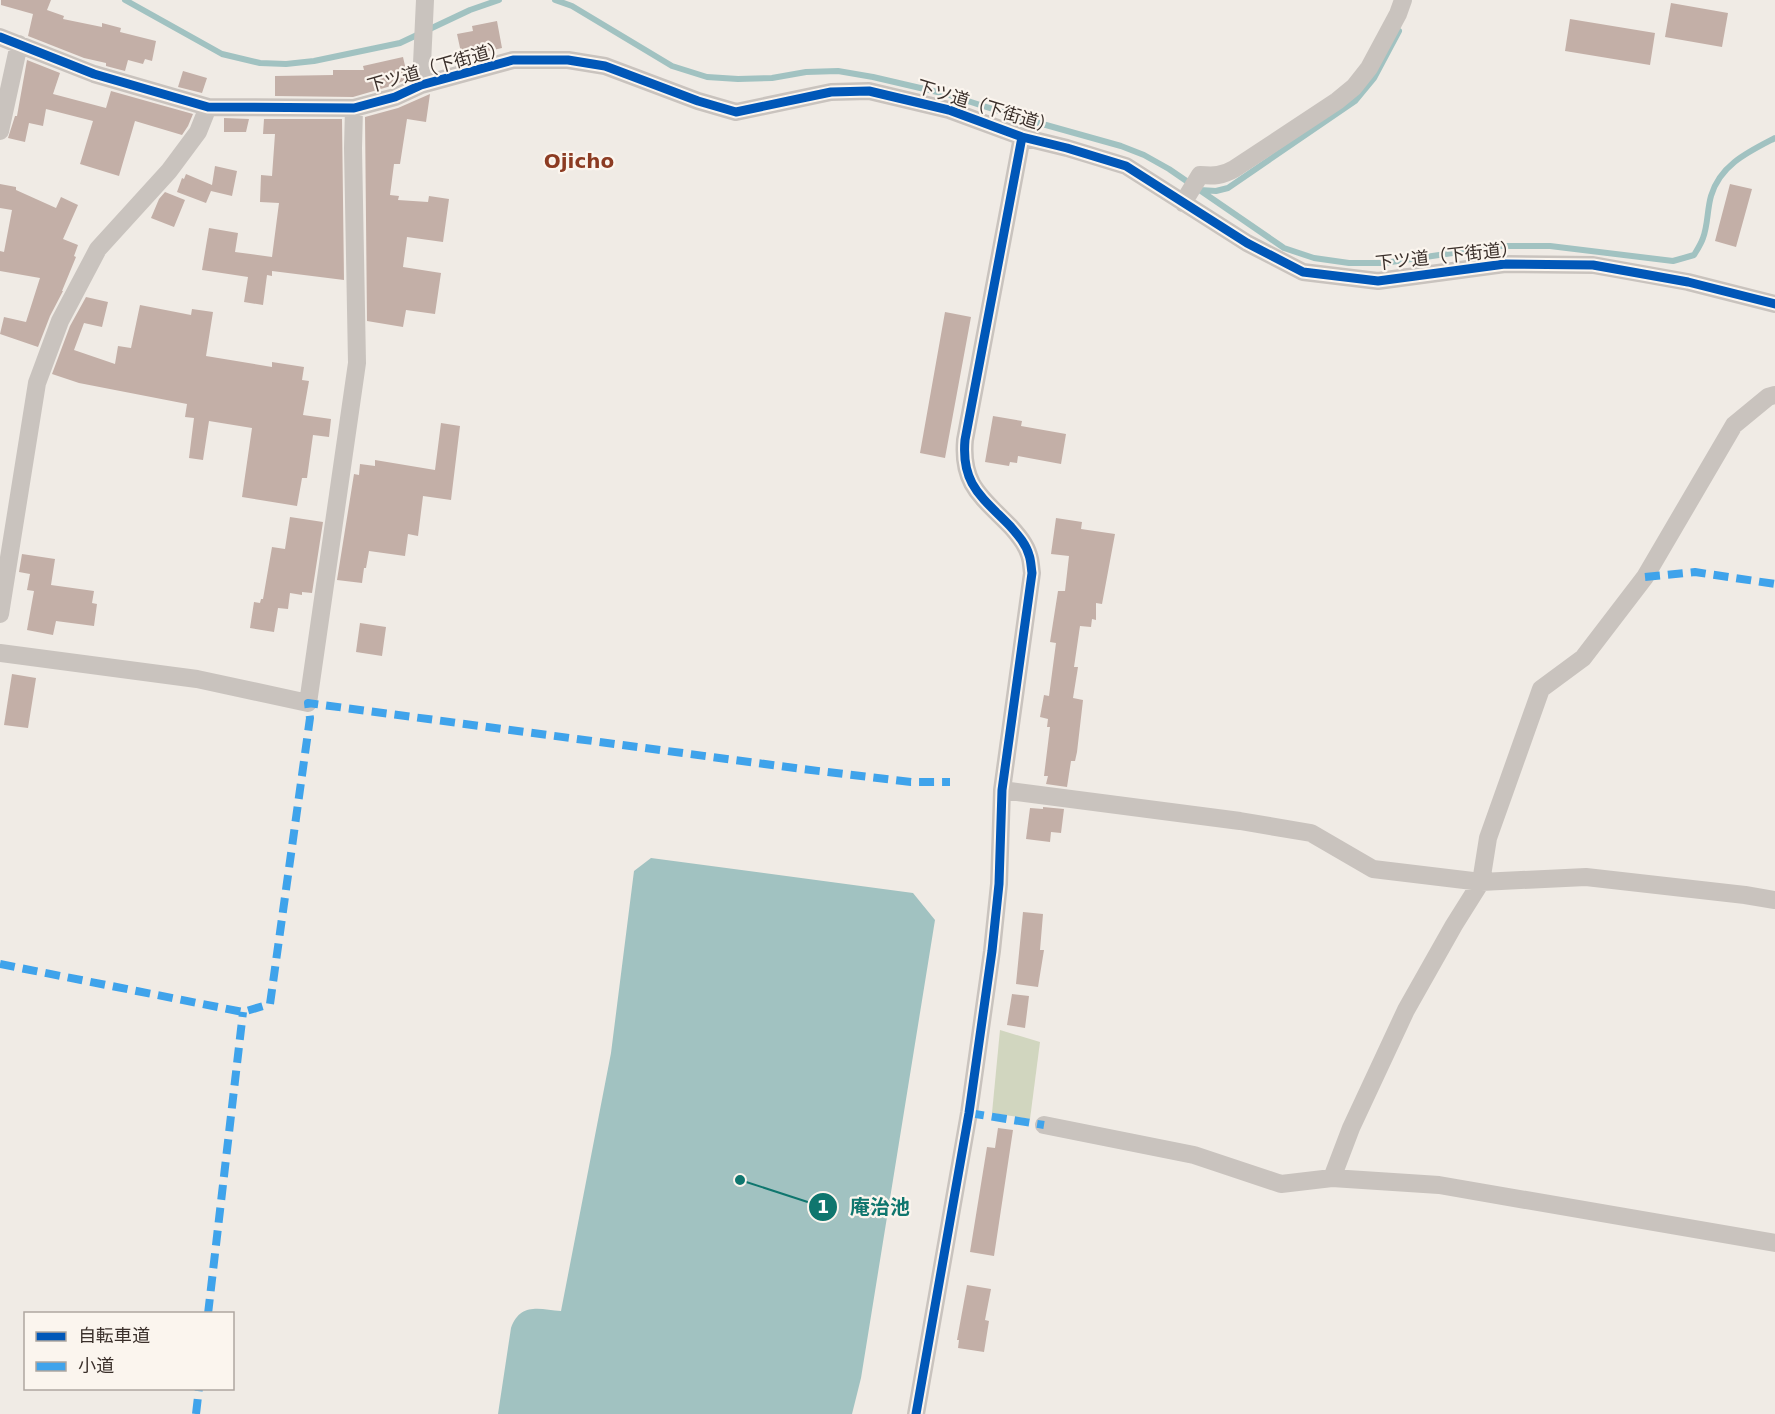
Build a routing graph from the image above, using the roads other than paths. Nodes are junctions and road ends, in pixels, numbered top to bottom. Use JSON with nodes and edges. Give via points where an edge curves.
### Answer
{"nodes":[{"id":1,"x":425,"y":0,"type":"edge"},
{"id":2,"x":1403,"y":0,"type":"edge"},
{"id":3,"x":0,"y":38,"type":"edge"},
{"id":4,"x":19,"y":44,"type":"junction"},
{"id":5,"x":421,"y":85,"type":"junction"},
{"id":6,"x":208,"y":107,"type":"junction"},
{"id":7,"x":354,"y":108,"type":"junction"},
{"id":8,"x":0,"y":131,"type":"edge"},
{"id":9,"x":1022,"y":137,"type":"junction"},
{"id":10,"x":1183,"y":203,"type":"junction"},
{"id":11,"x":1775,"y":304,"type":"edge"},
{"id":12,"x":1775,"y":395,"type":"edge"},
{"id":13,"x":0,"y":614,"type":"edge"},
{"id":14,"x":0,"y":653,"type":"edge"},
{"id":15,"x":1002,"y":790,"type":"junction"},
{"id":16,"x":1481,"y":882,"type":"junction"},
{"id":17,"x":1775,"y":900,"type":"edge"},
{"id":18,"x":1044,"y":1125,"type":"dead end"},
{"id":19,"x":1332,"y":1178,"type":"junction"},
{"id":20,"x":1775,"y":1243,"type":"edge"},
{"id":21,"x":916,"y":1414,"type":"edge"}],
"edges":[{"from":1,"to":5,"type":"street"},
{"from":2,"to":10,"type":"street","via":[[1369,68],[1354,87],[1224,175],[1200,175]]},
{"from":3,"to":4,"type":"street","name":"下ツ道（下街道）"},
{"from":4,"to":6,"type":"street","name":"下ツ道（下街道）","via":[[94,74]]},
{"from":4,"to":8,"type":"street"},
{"from":5,"to":7,"type":"street","name":"下ツ道（下街道）"},
{"from":5,"to":9,"type":"street","name":"下ツ道（下街道）","via":[[513,60],[568,60],[605,66],[736,112],[831,93],[869,91],[949,110]]},
{"from":6,"to":7,"type":"street","name":"下ツ道（下街道）"},
{"from":6,"to":13,"type":"street","via":[[198,132],[169,171],[98,249],[60,321],[37,382]]},
{"from":7,"to":14,"type":"street","via":[[357,363],[308,703],[197,679]]},
{"from":9,"to":10,"type":"street","name":"下ツ道（下街道）","via":[[1126,166]]},
{"from":9,"to":15,"type":"street","via":[[964,456],[975,489],[1018,535],[1029,554],[1032,573]]},
{"from":10,"to":11,"type":"street","name":"下ツ道（下街道）","via":[[1303,272],[1378,281],[1505,264],[1593,265],[1688,282]]},
{"from":12,"to":16,"type":"street","via":[[1734,425],[1645,577],[1583,658],[1541,689],[1488,838]]},
{"from":15,"to":16,"type":"street","via":[[1311,833],[1372,869]]},
{"from":15,"to":21,"type":"street","via":[[993,940],[969,1113]]},
{"from":16,"to":17,"type":"street","via":[[1586,877]]},
{"from":16,"to":19,"type":"street","via":[[1406,1010]]},
{"from":18,"to":19,"type":"street","via":[[1194,1155],[1281,1184]]},
{"from":19,"to":20,"type":"street","via":[[1439,1185]]}]}
